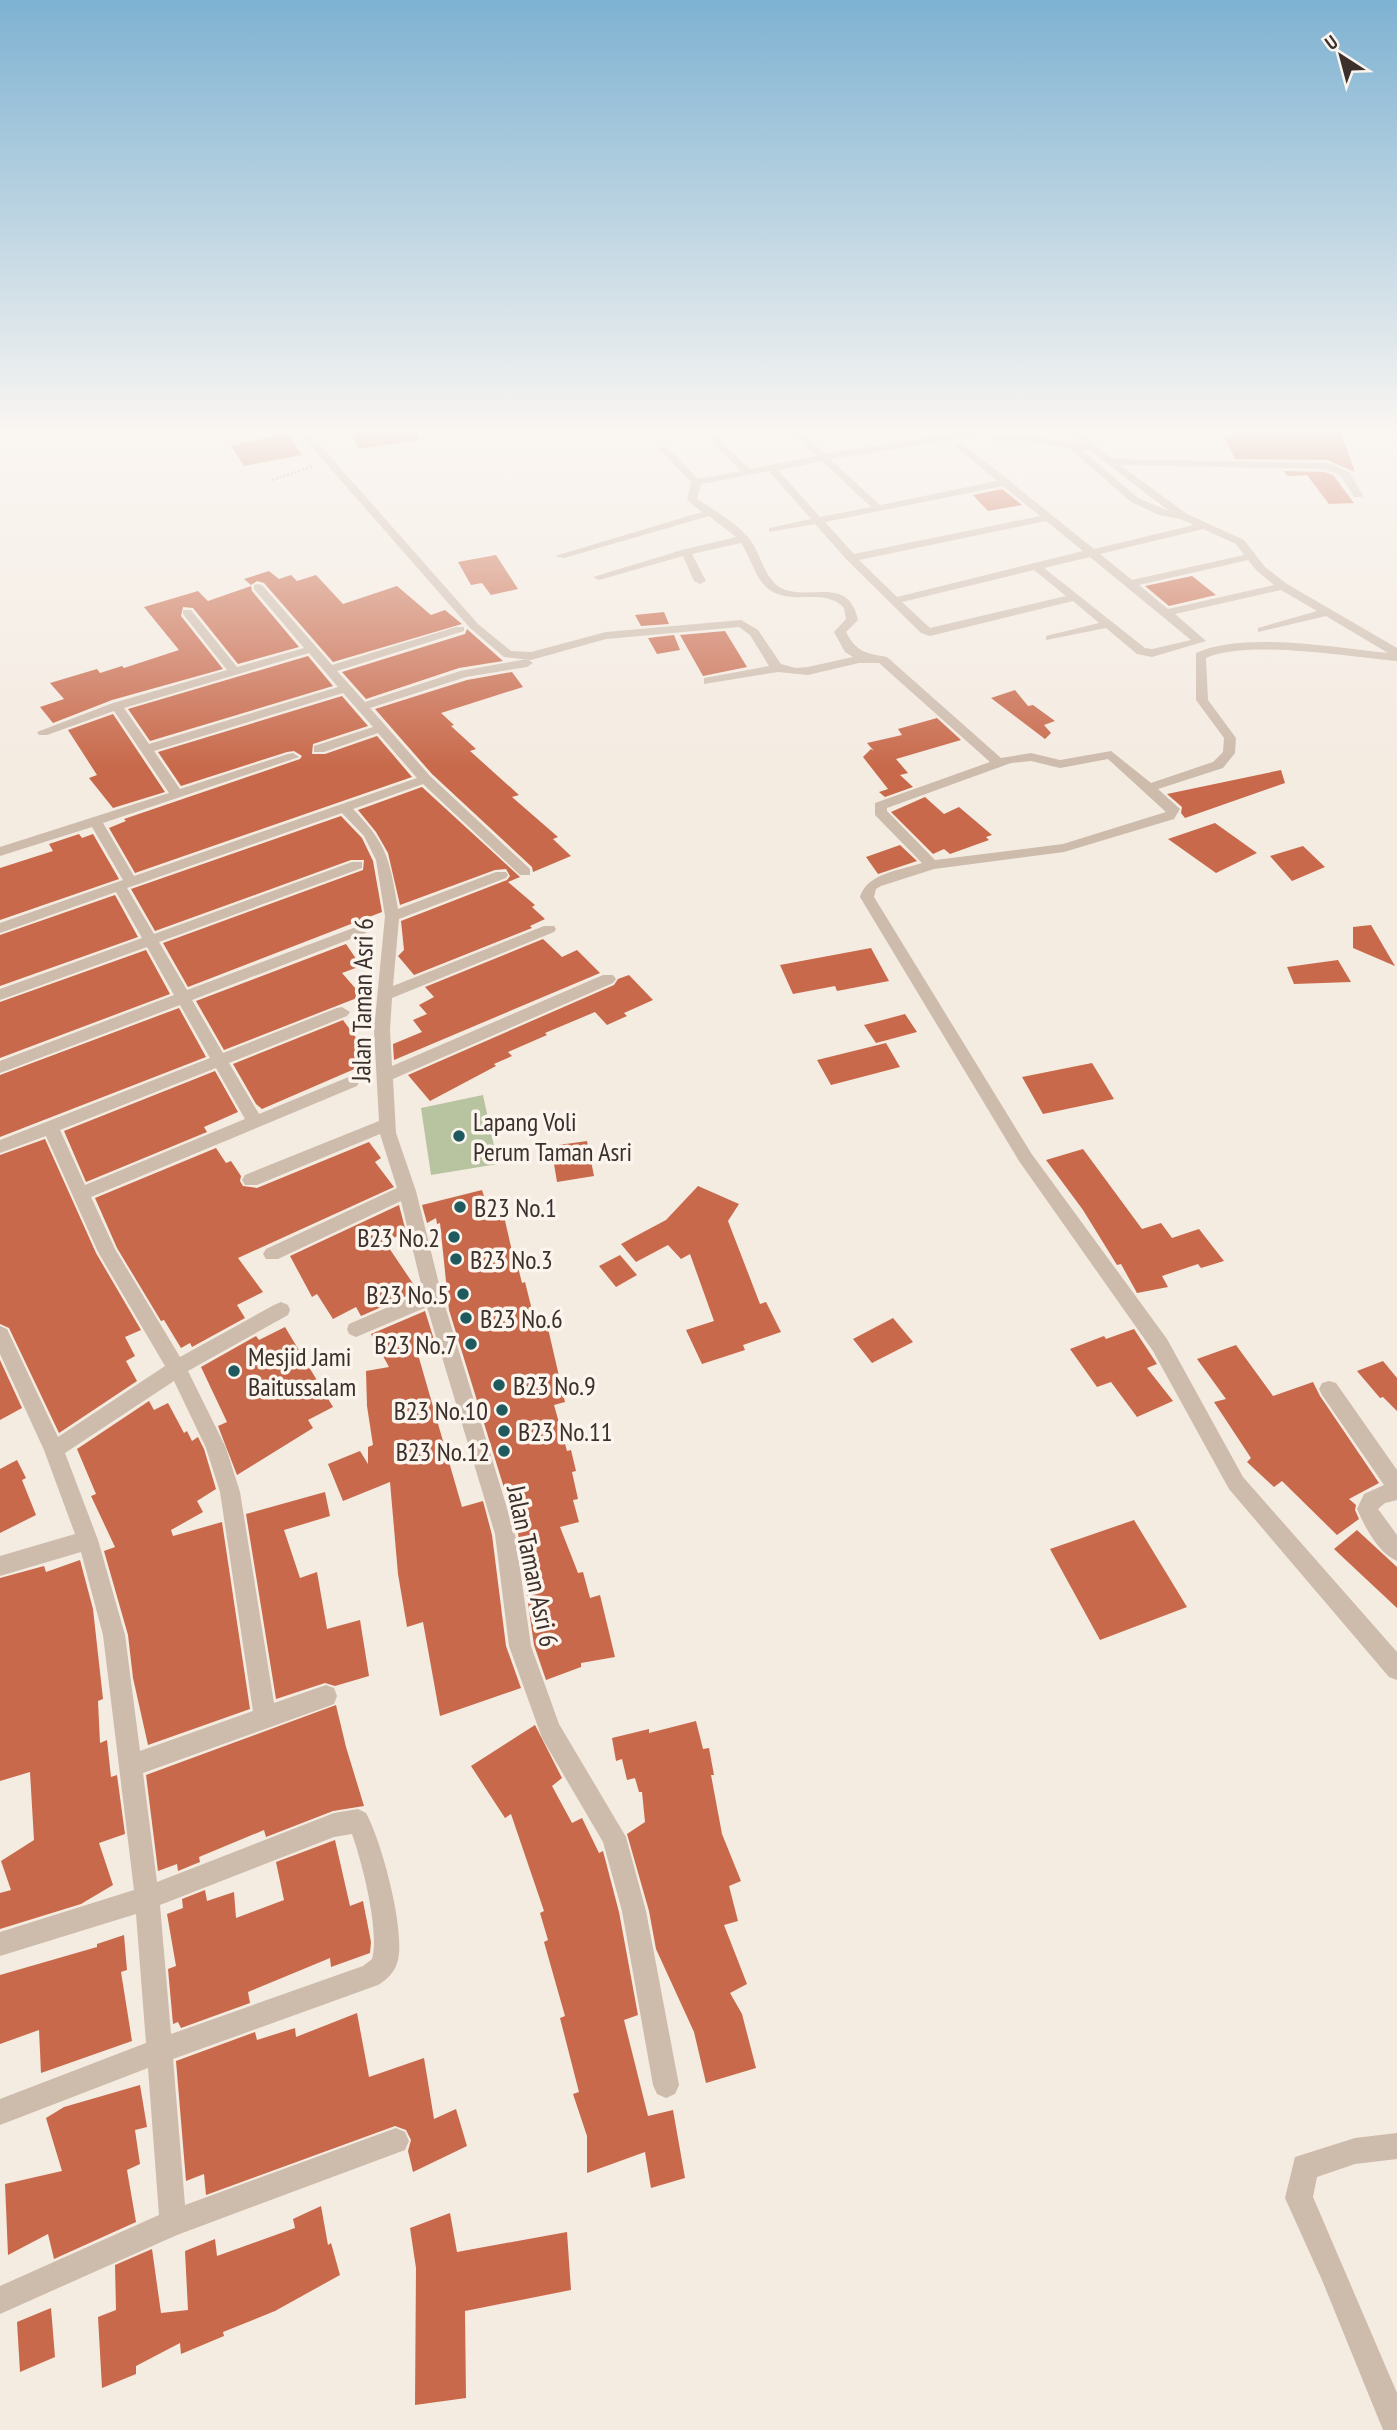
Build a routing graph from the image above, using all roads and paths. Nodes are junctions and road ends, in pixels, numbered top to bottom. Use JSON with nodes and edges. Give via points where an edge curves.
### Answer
{"nodes":[{"id":1,"x":399,"y":541,"type":"edge"},
{"id":2,"x":611,"y":541,"type":"edge"},
{"id":3,"x":732,"y":541,"type":"edge"},
{"id":4,"x":744,"y":541,"type":"edge"},
{"id":5,"x":836,"y":541,"type":"edge"},
{"id":6,"x":931,"y":541,"type":"edge"},
{"id":7,"x":1078,"y":541,"type":"edge"},
{"id":8,"x":1143,"y":541,"type":"edge"},
{"id":9,"x":1237,"y":541,"type":"edge"},
{"id":10,"x":686,"y":552,"type":"junction"},
{"id":11,"x":1094,"y":554,"type":"junction"},
{"id":12,"x":560,"y":556,"type":"dead end"},
{"id":13,"x":1252,"y":556,"type":"junction"},
{"id":14,"x":851,"y":558,"type":"junction"},
{"id":15,"x":1037,"y":567,"type":"junction"},
{"id":16,"x":599,"y":577,"type":"dead end"},
{"id":17,"x":700,"y":581,"type":"dead end"},
{"id":18,"x":1130,"y":584,"type":"junction"},
{"id":19,"x":1283,"y":586,"type":"junction"},
{"id":20,"x":258,"y":587,"type":"dead end"},
{"id":21,"x":1073,"y":598,"type":"junction"},
{"id":22,"x":893,"y":601,"type":"junction"},
{"id":23,"x":187,"y":612,"type":"dead end"},
{"id":24,"x":1327,"y":612,"type":"junction"},
{"id":25,"x":1166,"y":613,"type":"junction"},
{"id":26,"x":1106,"y":625,"type":"junction"},
{"id":27,"x":460,"y":629,"type":"dead end"},
{"id":28,"x":1262,"y":630,"type":"dead end"},
{"id":29,"x":1050,"y":638,"type":"dead end"},
{"id":30,"x":312,"y":649,"type":"junction"},
{"id":31,"x":582,"y":653,"type":"dead end"},
{"id":32,"x":1397,"y":655,"type":"edge"},
{"id":33,"x":863,"y":659,"type":"junction"},
{"id":34,"x":779,"y":668,"type":"junction"},
{"id":35,"x":330,"y":669,"type":"junction"},
{"id":36,"x":234,"y":671,"type":"junction"},
{"id":37,"x":708,"y":681,"type":"dead end"},
{"id":38,"x":346,"y":688,"type":"junction"},
{"id":39,"x":117,"y":706,"type":"junction"},
{"id":40,"x":362,"y":707,"type":"junction"},
{"id":41,"x":381,"y":728,"type":"junction"},
{"id":42,"x":43,"y":732,"type":"dead end"},
{"id":43,"x":146,"y":749,"type":"junction"},
{"id":44,"x":319,"y":749,"type":"dead end"},
{"id":45,"x":293,"y":757,"type":"dead end"},
{"id":46,"x":998,"y":762,"type":"junction"},
{"id":47,"x":425,"y":779,"type":"junction"},
{"id":48,"x":1151,"y":787,"type":"junction"},
{"id":49,"x":177,"y":795,"type":"junction"},
{"id":50,"x":344,"y":807,"type":"junction"},
{"id":51,"x":95,"y":821,"type":"junction"},
{"id":52,"x":0,"y":852,"type":"edge"},
{"id":53,"x":357,"y":865,"type":"dead end"},
{"id":54,"x":932,"y":865,"type":"junction"},
{"id":55,"x":525,"y":872,"type":"dead end"},
{"id":56,"x":501,"y":875,"type":"dead end"},
{"id":57,"x":125,"y":884,"type":"junction"},
{"id":58,"x":391,"y":916,"type":"junction"},
{"id":59,"x":0,"y":928,"type":"edge"},
{"id":60,"x":549,"y":929,"type":"dead end"},
{"id":61,"x":361,"y":930,"type":"dead end"},
{"id":62,"x":151,"y":941,"type":"junction"},
{"id":63,"x":608,"y":979,"type":"dead end"},
{"id":64,"x":0,"y":995,"type":"edge"},
{"id":65,"x":385,"y":995,"type":"junction"},
{"id":66,"x":184,"y":997,"type":"junction"},
{"id":67,"x":342,"y":1012,"type":"dead end"},
{"id":68,"x":220,"y":1060,"type":"junction"},
{"id":69,"x":0,"y":1067,"type":"edge"},
{"id":70,"x":385,"y":1076,"type":"junction"},
{"id":71,"x":351,"y":1082,"type":"dead end"},
{"id":72,"x":256,"y":1122,"type":"junction"},
{"id":73,"x":388,"y":1124,"type":"junction"},
{"id":74,"x":50,"y":1127,"type":"junction"},
{"id":75,"x":0,"y":1147,"type":"edge"},
{"id":76,"x":251,"y":1180,"type":"dead end"},
{"id":77,"x":407,"y":1191,"type":"junction"},
{"id":78,"x":80,"y":1194,"type":"junction"},
{"id":79,"x":272,"y":1254,"type":"dead end"},
{"id":80,"x":433,"y":1296,"type":"junction"},
{"id":81,"x":281,"y":1310,"type":"dead end"},
{"id":82,"x":356,"y":1329,"type":"dead end"},
{"id":83,"x":0,"y":1334,"type":"edge"},
{"id":84,"x":177,"y":1368,"type":"junction"},
{"id":85,"x":1329,"y":1389,"type":"dead end"},
{"id":86,"x":54,"y":1450,"type":"junction"},
{"id":87,"x":1397,"y":1489,"type":"edge"},
{"id":88,"x":88,"y":1540,"type":"junction"},
{"id":89,"x":1397,"y":1551,"type":"edge"},
{"id":90,"x":0,"y":1566,"type":"edge"},
{"id":91,"x":1397,"y":1669,"type":"edge"},
{"id":92,"x":326,"y":1696,"type":"dead end"},
{"id":93,"x":265,"y":1718,"type":"junction"},
{"id":94,"x":129,"y":1766,"type":"junction"},
{"id":95,"x":146,"y":1898,"type":"junction"},
{"id":96,"x":0,"y":1944,"type":"edge"},
{"id":97,"x":159,"y":2050,"type":"junction"},
{"id":98,"x":666,"y":2085,"type":"dead end"},
{"id":99,"x":0,"y":2112,"type":"edge"},
{"id":100,"x":396,"y":2141,"type":"dead end"},
{"id":101,"x":1397,"y":2146,"type":"edge"},
{"id":102,"x":173,"y":2223,"type":"junction"},
{"id":103,"x":0,"y":2300,"type":"edge"},
{"id":104,"x":1397,"y":2429,"type":"edge"}],
"edges":[{"from":1,"to":34,"type":"street","via":[[474,626],[508,654],[531,656],[606,636],[741,623],[754,631]]},
{"from":2,"to":12,"type":"street"},
{"from":3,"to":10,"type":"street"},
{"from":4,"to":33,"type":"street","via":[[777,590],[828,594],[847,606],[852,620],[840,632],[849,649]]},
{"from":5,"to":14,"type":"street"},
{"from":6,"to":14,"type":"street"},
{"from":7,"to":11,"type":"street"},
{"from":8,"to":11,"type":"street"},
{"from":9,"to":13,"type":"street"},
{"from":10,"to":16,"type":"street"},
{"from":10,"to":17,"type":"street"},
{"from":11,"to":15,"type":"street"},
{"from":11,"to":18,"type":"street"},
{"from":13,"to":18,"type":"street"},
{"from":13,"to":19,"type":"street"},
{"from":14,"to":22,"type":"street"},
{"from":15,"to":21,"type":"street"},
{"from":15,"to":22,"type":"street"},
{"from":18,"to":25,"type":"street"},
{"from":19,"to":24,"type":"street"},
{"from":19,"to":25,"type":"street"},
{"from":20,"to":30,"type":"street"},
{"from":21,"to":22,"type":"street","via":[[930,632]]},
{"from":21,"to":26,"type":"street"},
{"from":23,"to":36,"type":"street"},
{"from":24,"to":28,"type":"street"},
{"from":24,"to":32,"type":"street"},
{"from":25,"to":26,"type":"street","via":[[1200,641],[1146,652]]},
{"from":26,"to":29,"type":"street"},
{"from":27,"to":35,"type":"street"},
{"from":30,"to":35,"type":"street"},
{"from":30,"to":36,"type":"street"},
{"from":31,"to":40,"type":"street","via":[[475,671]]},
{"from":32,"to":48,"type":"street","via":[[1265,647],[1209,649],[1200,656],[1200,692],[1230,738],[1229,753],[1218,765]]},
{"from":33,"to":34,"type":"street","via":[[793,672]]},
{"from":33,"to":46,"type":"street","via":[[886,661]]},
{"from":34,"to":37,"type":"street"},
{"from":35,"to":38,"type":"street"},
{"from":36,"to":39,"type":"street"},
{"from":38,"to":40,"type":"street"},
{"from":38,"to":43,"type":"street"},
{"from":39,"to":42,"type":"street"},
{"from":39,"to":43,"type":"street"},
{"from":40,"to":41,"type":"street"},
{"from":41,"to":44,"type":"street"},
{"from":41,"to":47,"type":"street"},
{"from":43,"to":49,"type":"street"},
{"from":45,"to":49,"type":"street"},
{"from":46,"to":48,"type":"street","via":[[1031,757],[1068,763],[1107,754]]},
{"from":46,"to":54,"type":"street","via":[[880,806],[880,812]]},
{"from":47,"to":50,"type":"street"},
{"from":47,"to":55,"type":"street"},
{"from":48,"to":54,"type":"street","via":[[1173,808],[1171,814],[1064,848]]},
{"from":49,"to":51,"type":"street"},
{"from":50,"to":57,"type":"street"},
{"from":50,"to":58,"type":"street","name":"Jalan Taman Asri 6","via":[[370,834],[383,860]]},
{"from":51,"to":52,"type":"street"},
{"from":51,"to":57,"type":"street"},
{"from":53,"to":62,"type":"street"},
{"from":54,"to":91,"type":"street","via":[[876,883],[867,892],[868,903],[1025,1157],[1160,1345],[1236,1483]]},
{"from":56,"to":58,"type":"street"},
{"from":57,"to":59,"type":"street"},
{"from":57,"to":62,"type":"street"},
{"from":58,"to":65,"type":"street","name":"Jalan Taman Asri 6"},
{"from":60,"to":65,"type":"street"},
{"from":61,"to":66,"type":"street"},
{"from":62,"to":64,"type":"street"},
{"from":62,"to":66,"type":"street"},
{"from":63,"to":70,"type":"street"},
{"from":65,"to":70,"type":"street","name":"Jalan Taman Asri 6"},
{"from":66,"to":68,"type":"street"},
{"from":66,"to":69,"type":"street"},
{"from":67,"to":68,"type":"street"},
{"from":68,"to":72,"type":"street"},
{"from":68,"to":74,"type":"street"},
{"from":70,"to":73,"type":"street","name":"Jalan Taman Asri 6"},
{"from":71,"to":72,"type":"street"},
{"from":72,"to":78,"type":"street"},
{"from":73,"to":76,"type":"street"},
{"from":73,"to":77,"type":"street","name":"Jalan Taman Asri 6"},
{"from":74,"to":75,"type":"street"},
{"from":74,"to":78,"type":"street"},
{"from":77,"to":79,"type":"street"},
{"from":77,"to":80,"type":"street","name":"Jalan Taman Asri 6"},
{"from":78,"to":84,"type":"street","via":[[107,1252]]},
{"from":80,"to":82,"type":"street"},
{"from":80,"to":98,"type":"street","name":"Jalan Taman Asri 6","via":[[505,1534],[520,1646],[550,1730],[614,1838],[634,1912]]},
{"from":81,"to":84,"type":"street"},
{"from":83,"to":86,"type":"street"},
{"from":84,"to":86,"type":"street"},
{"from":84,"to":93,"type":"street","via":[[216,1448],[230,1492]]},
{"from":85,"to":87,"type":"street"},
{"from":86,"to":88,"type":"street"},
{"from":87,"to":89,"type":"street","via":[[1377,1496],[1367,1509]]},
{"from":88,"to":90,"type":"street"},
{"from":88,"to":94,"type":"street","via":[[114,1634]]},
{"from":92,"to":93,"type":"street"},
{"from":93,"to":94,"type":"street"},
{"from":94,"to":95,"type":"street"},
{"from":95,"to":96,"type":"street"},
{"from":95,"to":97,"type":"street"},
{"from":95,"to":97,"type":"street","via":[[334,1825],[358,1821],[366,1836],[386,1932],[386,1960],[369,1976]]},
{"from":97,"to":99,"type":"street"},
{"from":97,"to":102,"type":"street"},
{"from":100,"to":102,"type":"street"},
{"from":101,"to":104,"type":"street","via":[[1355,2151],[1305,2166],[1298,2198]]},
{"from":102,"to":103,"type":"street"}]}
